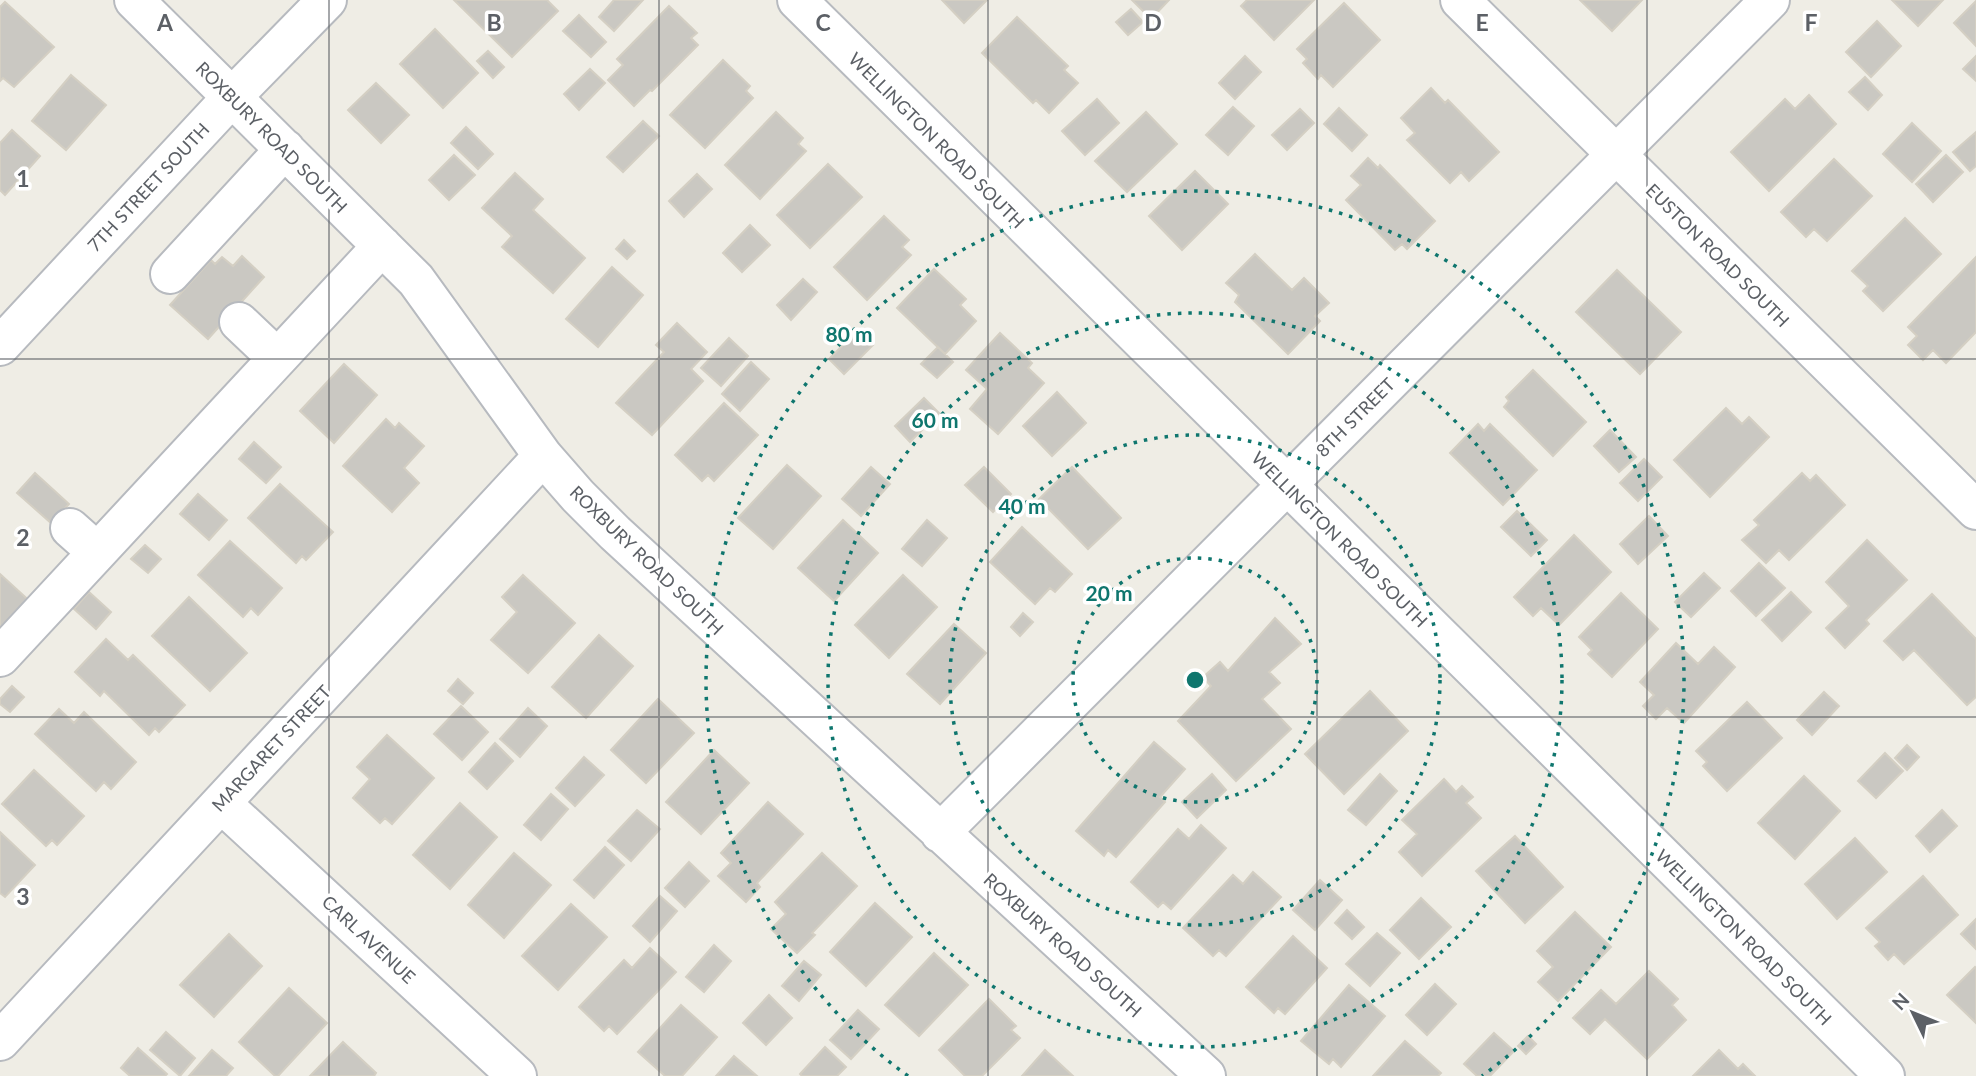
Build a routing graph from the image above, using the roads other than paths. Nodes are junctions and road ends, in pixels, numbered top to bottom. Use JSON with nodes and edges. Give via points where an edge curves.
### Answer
{"nodes":[{"id":1,"x":134,"y":0,"type":"edge"},
{"id":2,"x":327,"y":0,"type":"edge"},
{"id":3,"x":797,"y":0,"type":"edge"},
{"id":4,"x":1460,"y":0,"type":"edge"},
{"id":5,"x":1770,"y":0,"type":"edge"},
{"id":6,"x":232,"y":97,"type":"junction"},
{"id":7,"x":285,"y":149,"type":"junction"},
{"id":8,"x":1616,"y":154,"type":"junction"},
{"id":9,"x":382,"y":246,"type":"junction"},
{"id":10,"x":170,"y":274,"type":"dead end"},
{"id":11,"x":239,"y":322,"type":"dead end"},
{"id":12,"x":0,"y":346,"type":"edge"},
{"id":13,"x":277,"y":358,"type":"junction"},
{"id":14,"x":543,"y":456,"type":"junction"},
{"id":15,"x":1286,"y":486,"type":"junction"},
{"id":16,"x":1976,"y":510,"type":"edge"},
{"id":17,"x":0,"y":657,"type":"edge"},
{"id":18,"x":221,"y":803,"type":"junction"},
{"id":19,"x":940,"y":833,"type":"junction"},
{"id":20,"x":0,"y":1041,"type":"edge"},
{"id":21,"x":517,"y":1076,"type":"edge"},
{"id":22,"x":1206,"y":1076,"type":"edge"},
{"id":23,"x":1885,"y":1076,"type":"edge"}],
"edges":[{"from":1,"to":6,"type":"street","name":"ROXBURY ROAD SOUTH"},
{"from":2,"to":6,"type":"street","name":"7TH STREET SOUTH"},
{"from":3,"to":15,"type":"street","name":"WELLINGTON ROAD SOUTH"},
{"from":4,"to":8,"type":"street","name":"EUSTON ROAD SOUTH"},
{"from":5,"to":8,"type":"street","name":"8TH STREET"},
{"from":6,"to":7,"type":"street","name":"ROXBURY ROAD SOUTH"},
{"from":6,"to":12,"type":"street","name":"7TH STREET SOUTH"},
{"from":7,"to":9,"type":"street","name":"ROXBURY ROAD SOUTH"},
{"from":7,"to":10,"type":"street"},
{"from":8,"to":15,"type":"street","name":"8TH STREET"},
{"from":8,"to":16,"type":"street","name":"EUSTON ROAD SOUTH"},
{"from":9,"to":13,"type":"street"},
{"from":9,"to":14,"type":"street","name":"ROXBURY ROAD SOUTH","via":[[416,280]]},
{"from":11,"to":13,"type":"street"},
{"from":13,"to":17,"type":"street","via":[[84,540]]},
{"from":14,"to":18,"type":"street","name":"MARGARET STREET"},
{"from":14,"to":19,"type":"street","name":"ROXBURY ROAD SOUTH","via":[[615,533]]},
{"from":15,"to":19,"type":"street","name":"8TH STREET"},
{"from":15,"to":23,"type":"street","name":"WELLINGTON ROAD SOUTH"},
{"from":18,"to":20,"type":"street","name":"MARGARET STREET"},
{"from":18,"to":21,"type":"street","name":"CARL AVENUE"},
{"from":19,"to":22,"type":"street","name":"ROXBURY ROAD SOUTH"}]}
